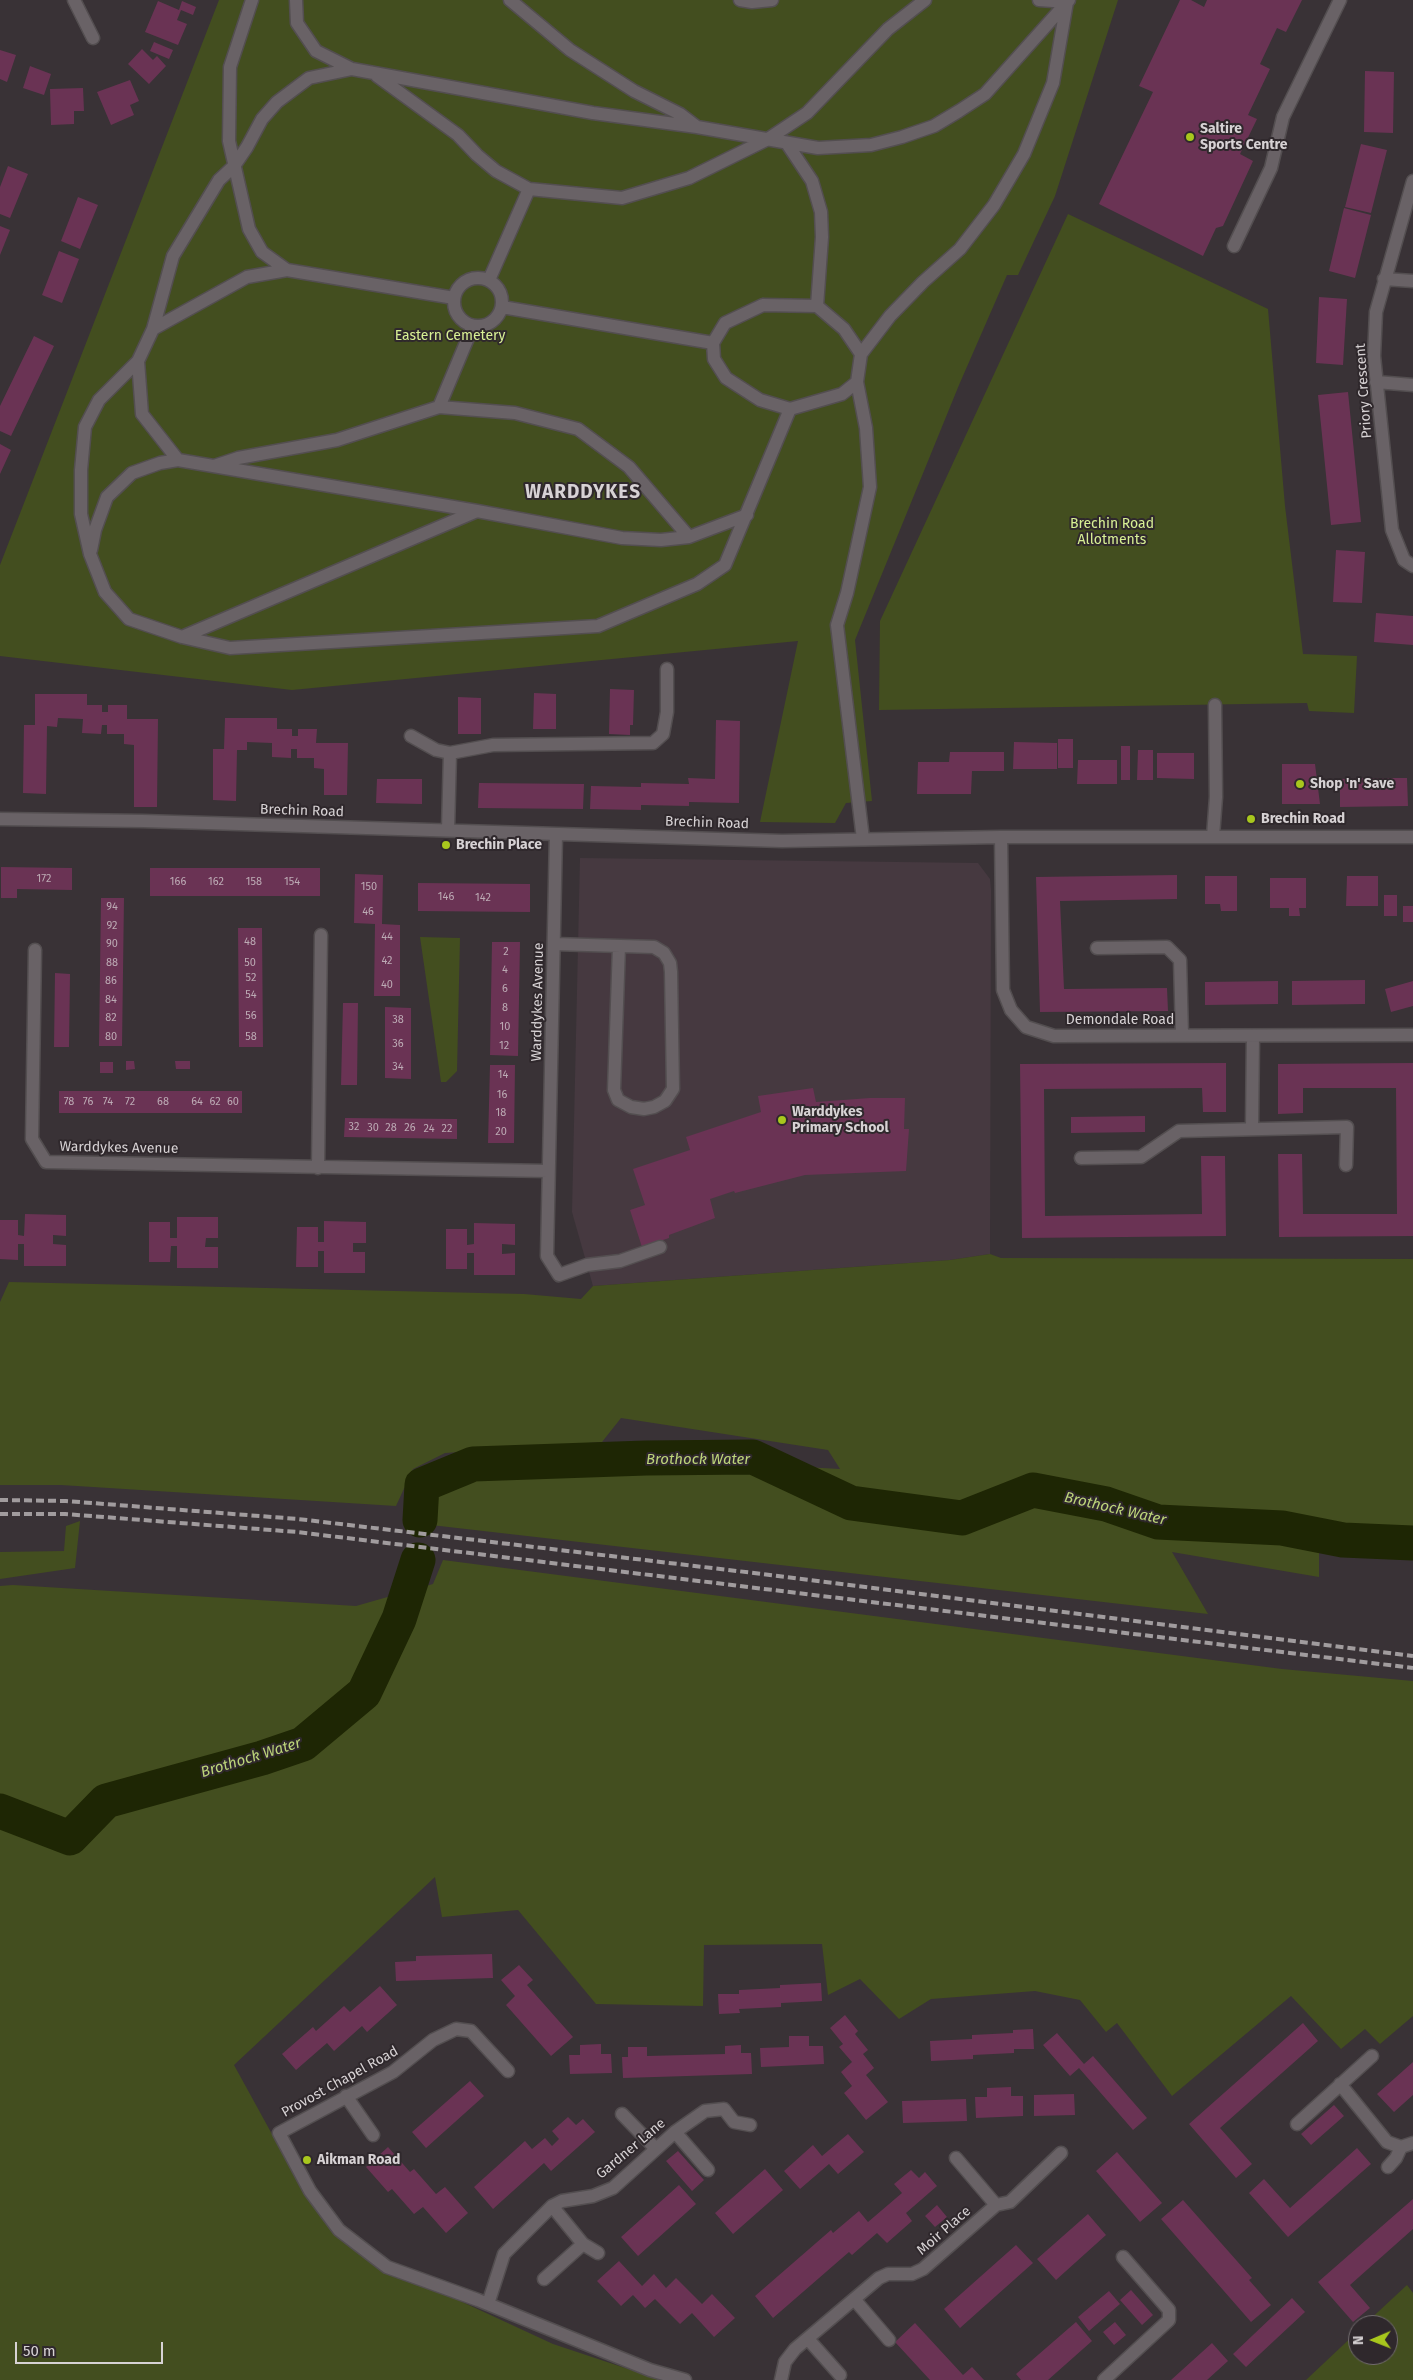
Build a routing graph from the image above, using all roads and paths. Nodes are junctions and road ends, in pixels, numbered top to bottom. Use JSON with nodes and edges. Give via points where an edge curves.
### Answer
{"nodes":[{"id":1,"x":74,"y":0,"type":"edge"},
{"id":2,"x":252,"y":0,"type":"edge"},
{"id":3,"x":296,"y":0,"type":"edge"},
{"id":4,"x":510,"y":0,"type":"edge"},
{"id":5,"x":740,"y":0,"type":"edge"},
{"id":6,"x":772,"y":0,"type":"edge"},
{"id":7,"x":925,"y":0,"type":"edge"},
{"id":8,"x":1039,"y":0,"type":"edge"},
{"id":9,"x":1340,"y":0,"type":"edge"},
{"id":10,"x":1068,"y":1,"type":"edge"},
{"id":11,"x":93,"y":38,"type":"dead end"},
{"id":12,"x":352,"y":69,"type":"junction"},
{"id":13,"x":375,"y":74,"type":"junction"},
{"id":14,"x":697,"y":127,"type":"junction"},
{"id":15,"x":768,"y":139,"type":"junction"},
{"id":16,"x":788,"y":145,"type":"junction"},
{"id":17,"x":234,"y":166,"type":"junction"},
{"id":18,"x":1413,"y":180,"type":"edge"},
{"id":19,"x":529,"y":189,"type":"junction"},
{"id":20,"x":1234,"y":246,"type":"dead end"},
{"id":21,"x":287,"y":270,"type":"junction"},
{"id":22,"x":1384,"y":278,"type":"junction"},
{"id":23,"x":489,"y":280,"type":"junction"},
{"id":24,"x":1413,"y":281,"type":"edge"},
{"id":25,"x":454,"y":298,"type":"junction"},
{"id":26,"x":817,"y":306,"type":"junction"},
{"id":27,"x":502,"y":307,"type":"junction"},
{"id":28,"x":473,"y":326,"type":"junction"},
{"id":29,"x":153,"y":329,"type":"junction"},
{"id":30,"x":713,"y":343,"type":"junction"},
{"id":31,"x":861,"y":354,"type":"junction"},
{"id":32,"x":138,"y":361,"type":"junction"},
{"id":33,"x":857,"y":382,"type":"junction"},
{"id":34,"x":1376,"y":382,"type":"junction"},
{"id":35,"x":1413,"y":385,"type":"edge"},
{"id":36,"x":440,"y":407,"type":"junction"},
{"id":37,"x":790,"y":409,"type":"junction"},
{"id":38,"x":178,"y":460,"type":"junction"},
{"id":39,"x":213,"y":466,"type":"junction"},
{"id":40,"x":477,"y":511,"type":"junction"},
{"id":41,"x":747,"y":515,"type":"junction"},
{"id":42,"x":689,"y":537,"type":"junction"},
{"id":43,"x":90,"y":554,"type":"junction"},
{"id":44,"x":1413,"y":566,"type":"edge"},
{"id":45,"x":182,"y":637,"type":"junction"},
{"id":46,"x":668,"y":669,"type":"dead end"},
{"id":47,"x":1215,"y":705,"type":"dead end"},
{"id":48,"x":411,"y":736,"type":"dead end"},
{"id":49,"x":450,"y":753,"type":"junction"},
{"id":50,"x":0,"y":819,"type":"edge"},
{"id":51,"x":448,"y":830,"type":"junction"},
{"id":52,"x":556,"y":834,"type":"junction"},
{"id":53,"x":1213,"y":836,"type":"junction"},
{"id":54,"x":1413,"y":836,"type":"edge"},
{"id":55,"x":1001,"y":837,"type":"junction"},
{"id":56,"x":863,"y":839,"type":"junction"},
{"id":57,"x":321,"y":935,"type":"dead end"},
{"id":58,"x":554,"y":944,"type":"junction"},
{"id":59,"x":619,"y":946,"type":"junction"},
{"id":60,"x":1097,"y":948,"type":"dead end"},
{"id":61,"x":35,"y":950,"type":"dead end"},
{"id":62,"x":1182,"y":1035,"type":"junction"},
{"id":63,"x":1413,"y":1035,"type":"edge"},
{"id":64,"x":1253,"y":1036,"type":"junction"},
{"id":65,"x":1252,"y":1128,"type":"junction"},
{"id":66,"x":1081,"y":1158,"type":"dead end"},
{"id":67,"x":1346,"y":1165,"type":"dead end"},
{"id":68,"x":318,"y":1168,"type":"junction"},
{"id":69,"x":548,"y":1171,"type":"junction"},
{"id":70,"x":660,"y":1247,"type":"dead end"},
{"id":71,"x":1372,"y":2056,"type":"dead end"},
{"id":72,"x":508,"y":2071,"type":"dead end"},
{"id":73,"x":1340,"y":2084,"type":"junction"},
{"id":74,"x":346,"y":2096,"type":"junction"},
{"id":75,"x":622,"y":2114,"type":"dead end"},
{"id":76,"x":1297,"y":2124,"type":"dead end"},
{"id":77,"x":750,"y":2125,"type":"dead end"},
{"id":78,"x":675,"y":2132,"type":"junction"},
{"id":79,"x":373,"y":2135,"type":"dead end"},
{"id":80,"x":1407,"y":2145,"type":"edge"},
{"id":81,"x":656,"y":2149,"type":"junction"},
{"id":82,"x":1061,"y":2153,"type":"dead end"},
{"id":83,"x":956,"y":2158,"type":"dead end"},
{"id":84,"x":1388,"y":2167,"type":"dead end"},
{"id":85,"x":708,"y":2170,"type":"dead end"},
{"id":86,"x":552,"y":2206,"type":"junction"},
{"id":87,"x":996,"y":2206,"type":"junction"},
{"id":88,"x":583,"y":2244,"type":"junction"},
{"id":89,"x":598,"y":2253,"type":"dead end"},
{"id":90,"x":1123,"y":2257,"type":"dead end"},
{"id":91,"x":544,"y":2279,"type":"dead end"},
{"id":92,"x":854,"y":2299,"type":"junction"},
{"id":93,"x":488,"y":2304,"type":"junction"},
{"id":94,"x":808,"y":2339,"type":"junction"},
{"id":95,"x":889,"y":2340,"type":"dead end"},
{"id":96,"x":840,"y":2375,"type":"dead end"},
{"id":97,"x":685,"y":2380,"type":"edge"},
{"id":98,"x":781,"y":2380,"type":"edge"},
{"id":99,"x":1104,"y":2380,"type":"edge"}],
"edges":[{"from":1,"to":11,"type":"street"},
{"from":2,"to":17,"type":"street","via":[[230,66],[229,141]]},
{"from":3,"to":12,"type":"street","via":[[296,23],[316,51]]},
{"from":4,"to":14,"type":"street","via":[[570,50]]},
{"from":5,"to":6,"type":"street"},
{"from":7,"to":15,"type":"street","via":[[888,29],[808,113]]},
{"from":8,"to":10,"type":"street"},
{"from":9,"to":20,"type":"street","via":[[1283,117],[1271,168]]},
{"from":10,"to":16,"type":"street","via":[[986,94],[934,126],[871,145],[818,148]]},
{"from":10,"to":31,"type":"street","via":[[1053,83],[1024,154],[994,205],[960,249],[890,316]]},
{"from":12,"to":13,"type":"street"},
{"from":12,"to":17,"type":"street","via":[[309,78],[277,102],[262,119]]},
{"from":13,"to":14,"type":"street","via":[[593,113]]},
{"from":13,"to":19,"type":"street","via":[[458,135],[496,171]]},
{"from":14,"to":15,"type":"street"},
{"from":15,"to":16,"type":"street"},
{"from":15,"to":19,"type":"street","via":[[689,178],[622,198]]},
{"from":16,"to":26,"type":"street","via":[[812,181],[821,212]]},
{"from":17,"to":21,"type":"street","via":[[250,229],[262,252]]},
{"from":17,"to":29,"type":"street","via":[[219,180],[173,256]]},
{"from":18,"to":22,"type":"street","name":"Priory Crescent"},
{"from":19,"to":23,"type":"street"},
{"from":21,"to":25,"type":"street"},
{"from":21,"to":29,"type":"street","via":[[247,278]]},
{"from":22,"to":24,"type":"street"},
{"from":22,"to":34,"type":"street","name":"Priory Crescent","via":[[1376,312]]},
{"from":23,"to":25,"type":"street","via":[[467,280]]},
{"from":23,"to":27,"type":"street","via":[[500,291]]},
{"from":25,"to":28,"type":"street","via":[[460,319]]},
{"from":26,"to":30,"type":"street","via":[[763,305],[725,323]]},
{"from":26,"to":31,"type":"street","via":[[844,329]]},
{"from":27,"to":28,"type":"street","via":[[494,320]]},
{"from":27,"to":30,"type":"street"},
{"from":28,"to":36,"type":"street"},
{"from":29,"to":32,"type":"street"},
{"from":30,"to":37,"type":"street","via":[[714,359],[726,378],[760,400]]},
{"from":31,"to":33,"type":"street"},
{"from":32,"to":38,"type":"street","via":[[142,414]]},
{"from":32,"to":43,"type":"street","via":[[99,400],[85,427],[81,514]]},
{"from":33,"to":37,"type":"street","via":[[842,394]]},
{"from":33,"to":56,"type":"street","via":[[866,428],[870,487],[848,593],[837,625]]},
{"from":34,"to":35,"type":"street"},
{"from":34,"to":44,"type":"street","name":"Priory Crescent","via":[[1392,530],[1404,560]]},
{"from":36,"to":39,"type":"street","via":[[337,440],[238,458]]},
{"from":36,"to":42,"type":"street","via":[[515,413],[578,429],[629,467]]},
{"from":37,"to":41,"type":"street"},
{"from":38,"to":39,"type":"street"},
{"from":38,"to":43,"type":"street","via":[[132,474],[107,497]]},
{"from":39,"to":40,"type":"street"},
{"from":40,"to":42,"type":"street","via":[[622,538],[661,540]]},
{"from":40,"to":45,"type":"street"},
{"from":41,"to":42,"type":"street"},
{"from":41,"to":45,"type":"street","via":[[725,565],[697,584],[598,626],[230,648]]},
{"from":43,"to":45,"type":"street","via":[[105,592],[129,619]]},
{"from":46,"to":49,"type":"street","via":[[663,734],[653,743],[493,745]]},
{"from":47,"to":53,"type":"street"},
{"from":48,"to":49,"type":"street"},
{"from":49,"to":51,"type":"street"},
{"from":50,"to":51,"type":"street","name":"Brechin Road"},
{"from":51,"to":52,"type":"street","name":"Brechin Road"},
{"from":52,"to":56,"type":"street","name":"Brechin Road","via":[[782,841]]},
{"from":52,"to":58,"type":"street","name":"Warddykes Avenue"},
{"from":53,"to":54,"type":"street","name":"Brechin Road"},
{"from":53,"to":55,"type":"street","name":"Brechin Road"},
{"from":55,"to":56,"type":"street","name":"Brechin Road"},
{"from":55,"to":62,"type":"street","name":"Demondale Road","via":[[1003,990],[1011,1010],[1026,1027],[1054,1036]]},
{"from":57,"to":68,"type":"street"},
{"from":58,"to":59,"type":"street"},
{"from":58,"to":69,"type":"street","name":"Warddykes Avenue"},
{"from":59,"to":59,"type":"street","via":[[654,947],[664,953],[670,963],[673,1088],[665,1101],[644,1109],[618,1100],[614,1090]]},
{"from":60,"to":62,"type":"street","via":[[1166,947],[1180,960]]},
{"from":61,"to":68,"type":"street","name":"Warddykes Avenue","via":[[32,1139],[46,1162],[169,1162]]},
{"from":62,"to":64,"type":"street","name":"Demondale Road"},
{"from":63,"to":64,"type":"street","name":"Demondale Road"},
{"from":64,"to":65,"type":"street"},
{"from":65,"to":66,"type":"street","via":[[1179,1132],[1141,1157]]},
{"from":65,"to":67,"type":"street","via":[[1347,1128]]},
{"from":68,"to":69,"type":"street","name":"Warddykes Avenue"},
{"from":69,"to":70,"type":"street","name":"Warddykes Avenue","via":[[547,1256],[559,1275],[587,1265],[620,1261]]},
{"from":71,"to":73,"type":"street"},
{"from":72,"to":74,"type":"street","name":"Provost Chapel Road","via":[[471,2031],[456,2029],[433,2040],[393,2072]]},
{"from":73,"to":76,"type":"street"},
{"from":73,"to":80,"type":"street","via":[[1387,2142]]},
{"from":74,"to":79,"type":"street"},
{"from":74,"to":93,"type":"street","name":"Provost Chapel Road","via":[[279,2133],[310,2191],[339,2230],[387,2267]]},
{"from":75,"to":81,"type":"street"},
{"from":77,"to":78,"type":"street","name":"Gardner Lane","via":[[734,2122],[724,2109],[706,2111]]},
{"from":78,"to":81,"type":"street","name":"Gardner Lane"},
{"from":78,"to":85,"type":"street"},
{"from":80,"to":84,"type":"street"},
{"from":81,"to":86,"type":"street","name":"Gardner Lane","via":[[613,2188]]},
{"from":82,"to":87,"type":"street","name":"Moir Place","via":[[1010,2202]]},
{"from":83,"to":87,"type":"street"},
{"from":86,"to":88,"type":"street"},
{"from":86,"to":93,"type":"street","name":"Gardner Lane","via":[[504,2254]]},
{"from":87,"to":92,"type":"street","name":"Moir Place","via":[[923,2269],[912,2274],[888,2274]]},
{"from":88,"to":89,"type":"street"},
{"from":88,"to":91,"type":"street"},
{"from":90,"to":99,"type":"street","via":[[1169,2310],[1169,2320]]},
{"from":92,"to":94,"type":"street","name":"Moir Place"},
{"from":92,"to":95,"type":"street"},
{"from":93,"to":97,"type":"street","via":[[650,2370]]},
{"from":94,"to":96,"type":"street"},
{"from":94,"to":98,"type":"street","name":"Moir Place","via":[[785,2362]]}]}
